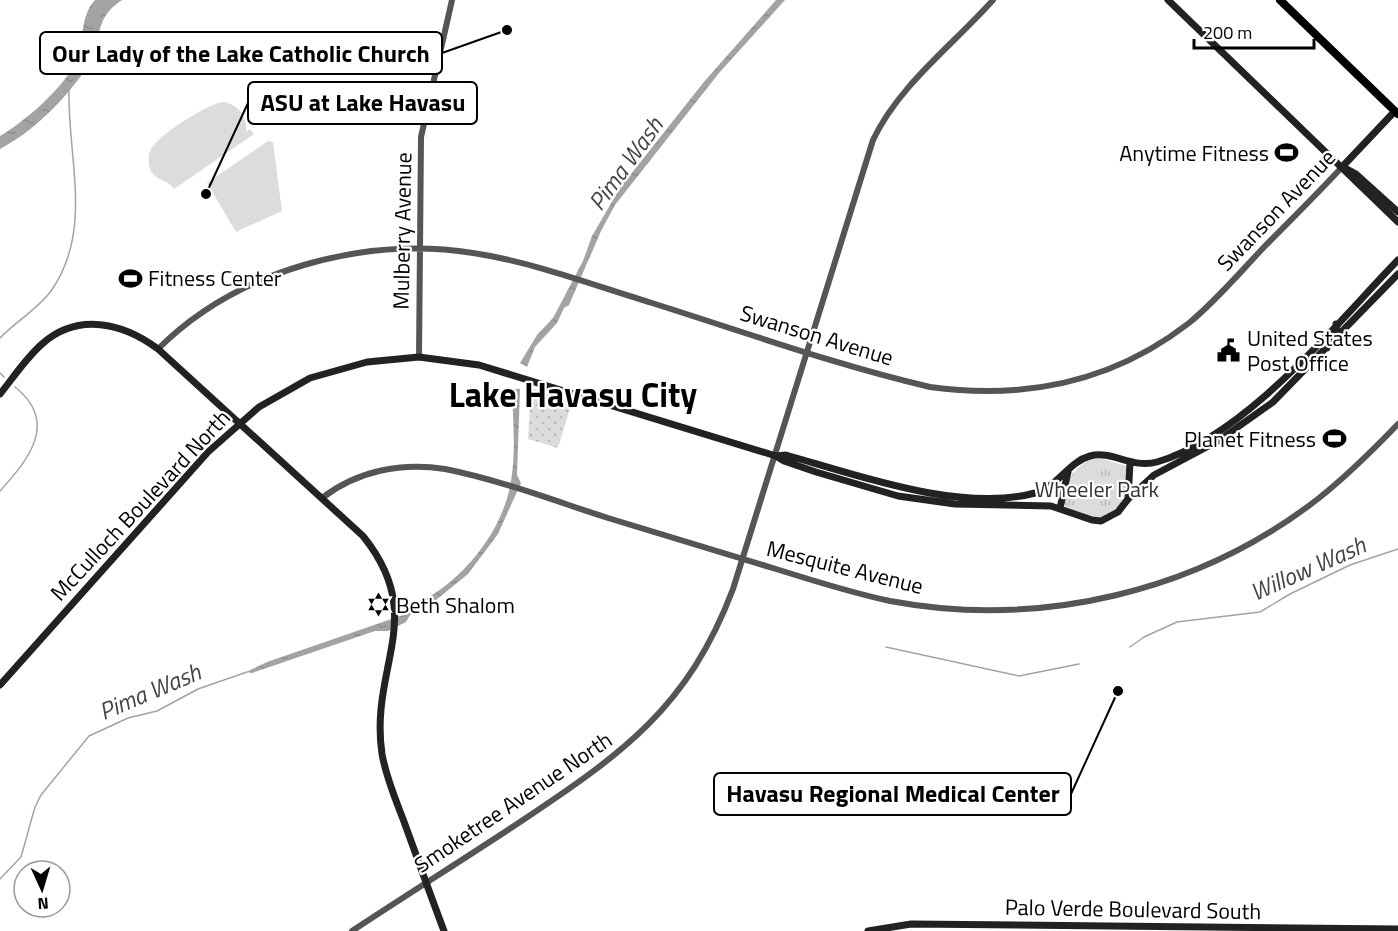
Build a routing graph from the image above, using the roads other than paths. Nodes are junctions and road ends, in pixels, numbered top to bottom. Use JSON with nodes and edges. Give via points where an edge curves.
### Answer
{"nodes":[{"id":1,"x":452,"y":0,"type":"edge"},
{"id":2,"x":993,"y":0,"type":"edge"},
{"id":3,"x":1168,"y":0,"type":"edge"},
{"id":4,"x":1280,"y":0,"type":"edge"},
{"id":5,"x":1397,"y":113,"type":"edge"},
{"id":6,"x":1343,"y":166,"type":"junction"},
{"id":7,"x":1398,"y":212,"type":"edge"},
{"id":8,"x":1398,"y":222,"type":"edge"},
{"id":9,"x":420,"y":249,"type":"junction"},
{"id":10,"x":1398,"y":260,"type":"edge"},
{"id":11,"x":1398,"y":274,"type":"edge"},
{"id":12,"x":1381,"y":277,"type":"junction"},
{"id":13,"x":1369,"y":304,"type":"junction"},
{"id":14,"x":1336,"y":324,"type":"junction"},
{"id":15,"x":158,"y":349,"type":"junction"},
{"id":16,"x":1327,"y":349,"type":"junction"},
{"id":17,"x":808,"y":352,"type":"junction"},
{"id":18,"x":419,"y":357,"type":"junction"},
{"id":19,"x":0,"y":394,"type":"edge"},
{"id":20,"x":238,"y":423,"type":"junction"},
{"id":21,"x":1398,"y":424,"type":"edge"},
{"id":22,"x":776,"y":456,"type":"junction"},
{"id":23,"x":1130,"y":463,"type":"junction"},
{"id":24,"x":1068,"y":472,"type":"junction"},
{"id":25,"x":888,"y":484,"type":"junction"},
{"id":26,"x":863,"y":487,"type":"junction"},
{"id":27,"x":322,"y":498,"type":"junction"},
{"id":28,"x":1128,"y":499,"type":"junction"},
{"id":29,"x":1060,"y":508,"type":"junction"},
{"id":30,"x":743,"y":559,"type":"junction"},
{"id":31,"x":0,"y":685,"type":"edge"},
{"id":32,"x":427,"y":884,"type":"junction"},
{"id":33,"x":1398,"y":929,"type":"edge"},
{"id":34,"x":352,"y":931,"type":"edge"},
{"id":35,"x":444,"y":931,"type":"edge"},
{"id":36,"x":868,"y":931,"type":"edge"}],
"edges":[{"from":1,"to":9,"type":"street","name":"Mulberry Avenue","via":[[423,122]]},
{"from":2,"to":17,"type":"street","name":"Smoketree Avenue North","via":[[902,95],[879,128]]},
{"from":3,"to":6,"type":"main road"},
{"from":4,"to":5,"type":"highway"},
{"from":5,"to":6,"type":"main road","name":"Swanson Avenue"},
{"from":6,"to":7,"type":"main road"},
{"from":6,"to":8,"type":"main road","via":[[1351,179]]},
{"from":6,"to":17,"type":"street","name":"Swanson Avenue","via":[[1190,322],[1144,352],[1094,375],[1037,389],[962,391],[903,381]]},
{"from":9,"to":15,"type":"street","name":"Swanson Avenue","via":[[355,253],[280,274],[199,316]]},
{"from":9,"to":17,"type":"street","name":"Swanson Avenue","via":[[491,256]]},
{"from":9,"to":18,"type":"street","name":"Mulberry Avenue"},
{"from":10,"to":12,"type":"main road"},
{"from":11,"to":13,"type":"main road"},
{"from":12,"to":13,"type":"main road","via":[[1367,298]]},
{"from":12,"to":14,"type":"main road"},
{"from":13,"to":16,"type":"main road"},
{"from":14,"to":16,"type":"main road"},
{"from":14,"to":23,"type":"main road","via":[[1284,378],[1228,424],[1170,456],[1150,463]]},
{"from":15,"to":19,"type":"main road","via":[[141,336],[117,326],[96,324],[68,329],[35,351]]},
{"from":15,"to":20,"type":"main road"},
{"from":16,"to":28,"type":"main road","via":[[1273,402],[1218,441],[1155,475]]},
{"from":17,"to":22,"type":"street","name":"Smoketree Avenue North"},
{"from":18,"to":20,"type":"main road","name":"McCulloch Boulevard North","via":[[367,362],[310,378],[276,395]]},
{"from":18,"to":22,"type":"main road","name":"McCulloch Boulevard North","via":[[479,365]]},
{"from":20,"to":27,"type":"main road"},
{"from":20,"to":31,"type":"main road","name":"McCulloch Boulevard North"},
{"from":21,"to":30,"type":"street","name":"Mesquite Avenue","via":[[1342,479],[1269,532],[1188,573],[1102,599],[1014,610],[927,607],[859,594]]},
{"from":22,"to":25,"type":"main road","via":[[786,455]]},
{"from":22,"to":26,"type":"main road"},
{"from":22,"to":30,"type":"street","name":"Smoketree Avenue North"},
{"from":23,"to":24,"type":"main road","via":[[1094,455]]},
{"from":23,"to":28,"type":"main road"},
{"from":24,"to":25,"type":"main road","via":[[1045,490],[1016,496],[956,496]]},
{"from":24,"to":29,"type":"main road"},
{"from":25,"to":26,"type":"main road","via":[[884,488],[869,484]]},
{"from":26,"to":29,"type":"main road","via":[[916,500]]},
{"from":27,"to":30,"type":"street","name":"Mesquite Avenue","via":[[346,483],[378,471],[411,466],[445,469]]},
{"from":27,"to":32,"type":"main road","via":[[372,546],[390,585],[396,628],[381,694],[380,740],[387,774]]},
{"from":28,"to":29,"type":"main road","via":[[1118,512],[1101,520]]},
{"from":30,"to":32,"type":"street","name":"Smoketree Avenue North","via":[[714,634],[687,679],[654,720],[588,777]]},
{"from":32,"to":34,"type":"street","name":"Smoketree Avenue North"},
{"from":32,"to":35,"type":"main road"},
{"from":33,"to":36,"type":"main road","name":"Palo Verde Boulevard South","via":[[911,924]]}]}
